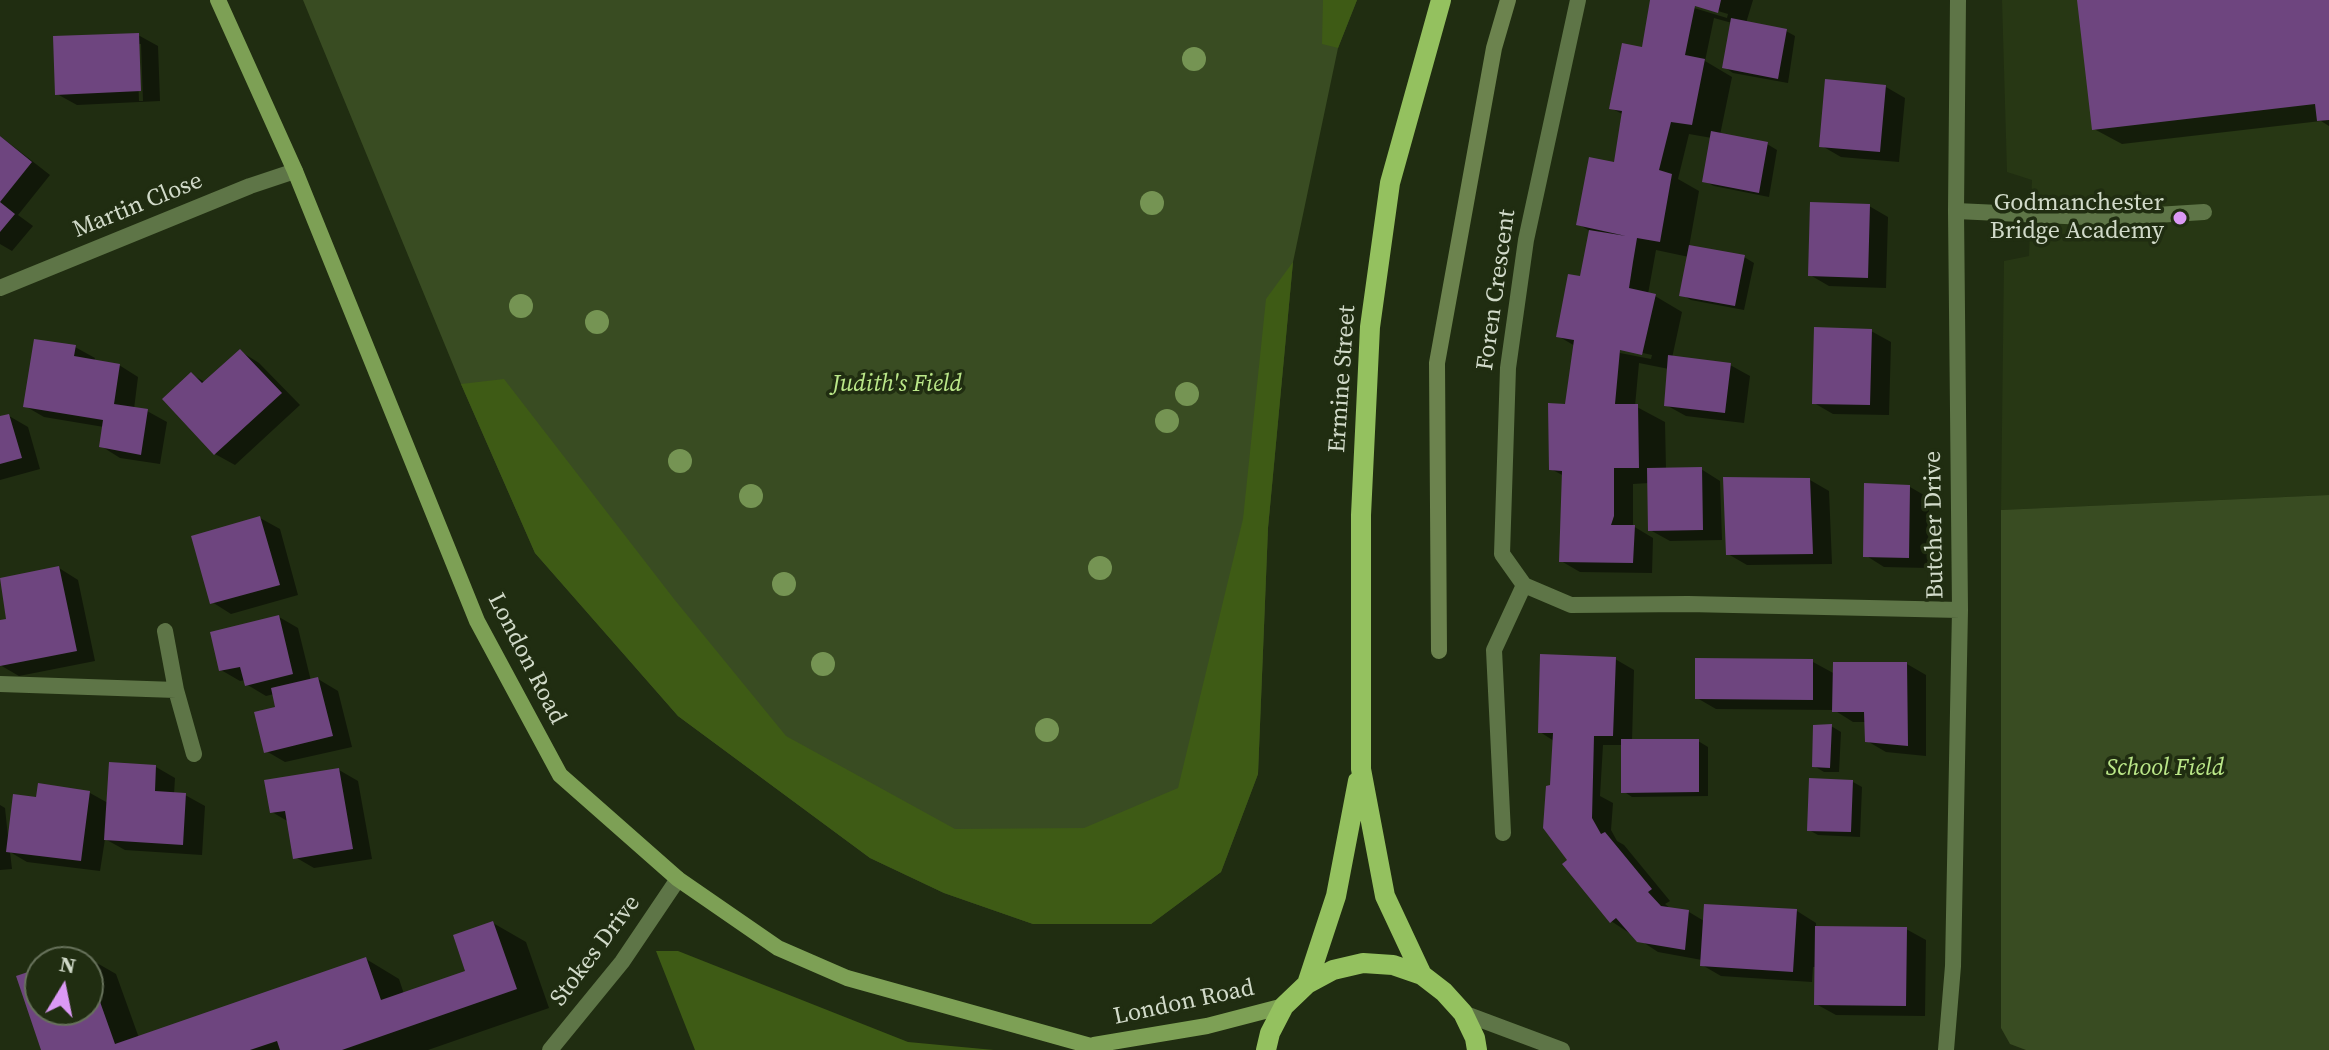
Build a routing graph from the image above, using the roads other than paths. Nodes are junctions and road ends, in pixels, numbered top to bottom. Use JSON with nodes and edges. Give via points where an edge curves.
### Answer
{"nodes":[{"id":1,"x":218,"y":0,"type":"edge"},
{"id":2,"x":1441,"y":0,"type":"edge"},
{"id":3,"x":1578,"y":0,"type":"edge"},
{"id":4,"x":1958,"y":0,"type":"edge"},
{"id":5,"x":295,"y":171,"type":"junction"},
{"id":6,"x":1956,"y":211,"type":"junction"},
{"id":7,"x":2204,"y":212,"type":"dead end"},
{"id":8,"x":0,"y":288,"type":"edge"},
{"id":9,"x":1524,"y":585,"type":"junction"},
{"id":10,"x":1960,"y":610,"type":"junction"},
{"id":11,"x":165,"y":631,"type":"dead end"},
{"id":12,"x":0,"y":684,"type":"edge"},
{"id":13,"x":176,"y":690,"type":"junction"},
{"id":14,"x":194,"y":754,"type":"dead end"},
{"id":15,"x":1361,"y":769,"type":"junction"},
{"id":16,"x":1503,"y":833,"type":"dead end"},
{"id":17,"x":678,"y":879,"type":"junction"},
{"id":18,"x":1422,"y":975,"type":"junction"},
{"id":19,"x":1307,"y":984,"type":"junction"},
{"id":20,"x":1284,"y":1006,"type":"junction"},
{"id":21,"x":1463,"y":1013,"type":"junction"},
{"id":22,"x":1100,"y":1048,"type":"edge"},
{"id":23,"x":550,"y":1050,"type":"edge"},
{"id":24,"x":1266,"y":1050,"type":"edge"},
{"id":25,"x":1477,"y":1050,"type":"edge"},
{"id":26,"x":1562,"y":1050,"type":"edge"},
{"id":27,"x":1946,"y":1050,"type":"edge"}],
"edges":[{"from":1,"to":5,"type":"street","name":"London Road"},
{"from":2,"to":15,"type":"main road","name":"Ermine Street","via":[[1390,183],[1370,327],[1361,515]]},
{"from":3,"to":9,"type":"street","name":"Foren Crescent","via":[[1526,240],[1508,368],[1502,554]]},
{"from":4,"to":6,"type":"street","name":"Butcher Drive"},
{"from":5,"to":8,"type":"street","name":"Martin Close"},
{"from":5,"to":17,"type":"street","name":"London Road","via":[[484,635],[560,775]]},
{"from":6,"to":7,"type":"street","via":[[2108,218]]},
{"from":6,"to":10,"type":"street","name":"Butcher Drive"},
{"from":9,"to":10,"type":"street","via":[[1571,605]]},
{"from":9,"to":16,"type":"street","via":[[1494,650]]},
{"from":10,"to":27,"type":"street","name":"Butcher Drive","via":[[1953,966]]},
{"from":11,"to":13,"type":"street"},
{"from":12,"to":13,"type":"street"},
{"from":13,"to":14,"type":"street"},
{"from":15,"to":18,"type":"main road","name":"Ermine Street","via":[[1385,896]]},
{"from":15,"to":19,"type":"main road","name":"Ermine Street","via":[[1336,896]]},
{"from":17,"to":22,"type":"street","name":"London Road","via":[[778,948],[847,978]]},
{"from":17,"to":23,"type":"street","name":"Stokes Drive","via":[[622,962]]},
{"from":18,"to":19,"type":"main road","via":[[1393,965],[1363,963]]},
{"from":18,"to":21,"type":"main road"},
{"from":19,"to":20,"type":"main road"},
{"from":20,"to":22,"type":"street","name":"London Road"},
{"from":20,"to":24,"type":"main road"},
{"from":21,"to":25,"type":"main road"},
{"from":21,"to":26,"type":"street"}]}
